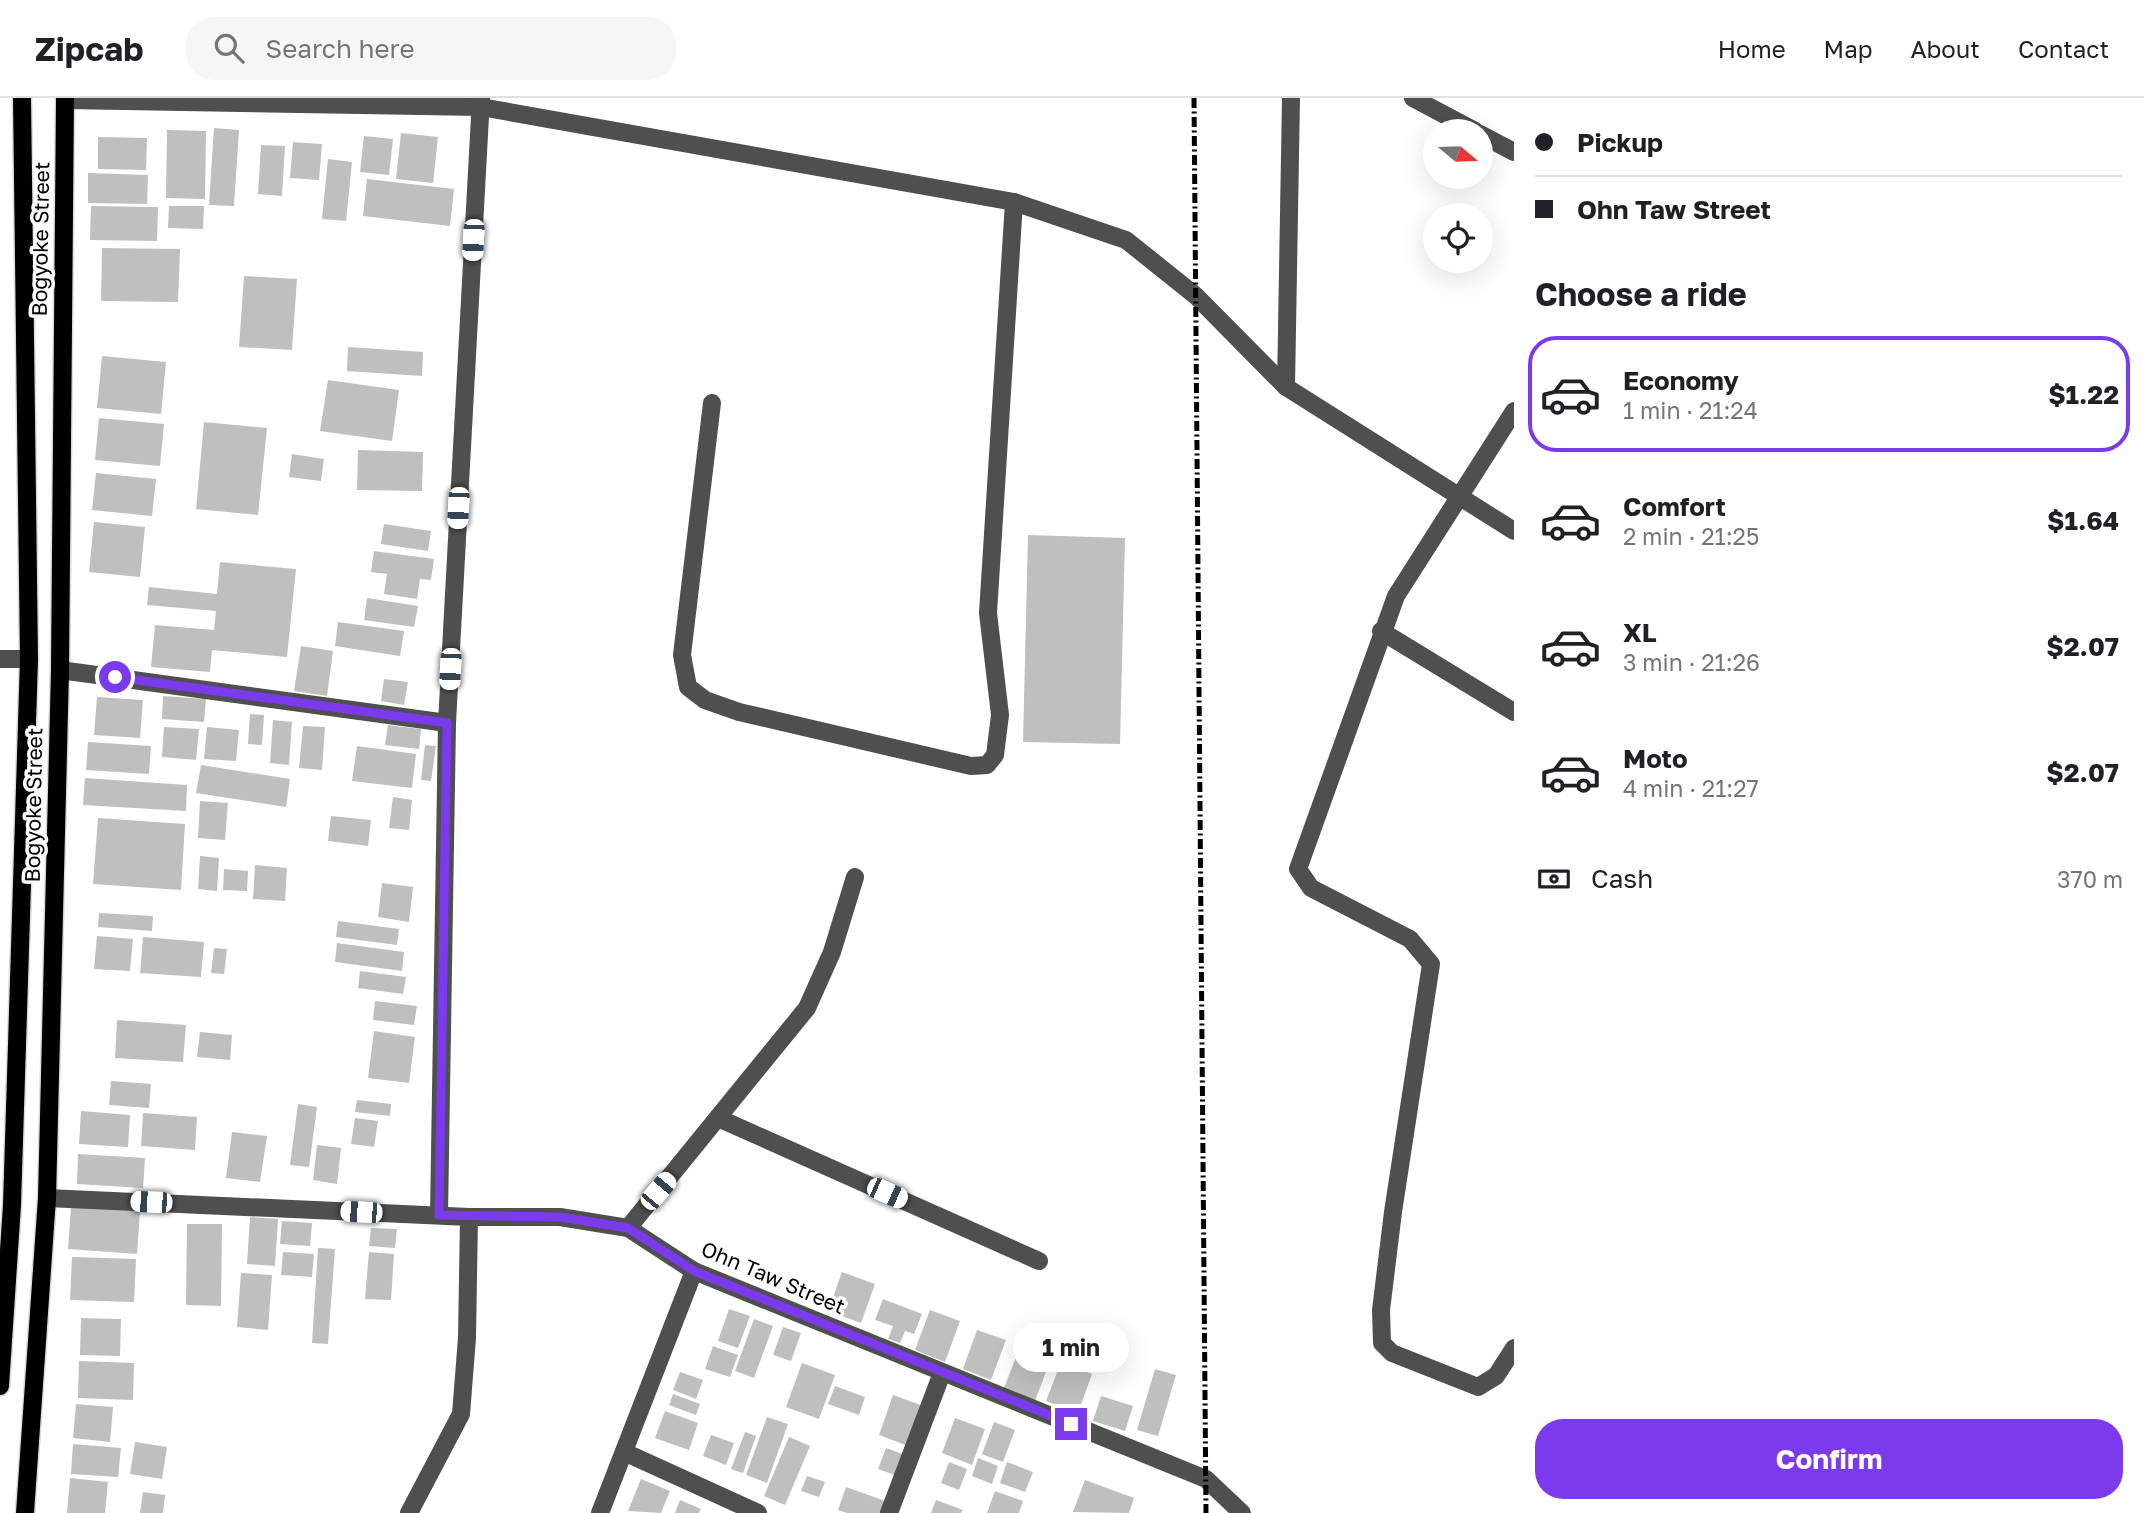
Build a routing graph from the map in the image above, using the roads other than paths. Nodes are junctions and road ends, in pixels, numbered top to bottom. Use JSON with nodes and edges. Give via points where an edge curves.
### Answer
{"nodes":[{"id":1,"x":22,"y":98,"type":"edge"},
{"id":2,"x":1291,"y":98,"type":"edge"},
{"id":3,"x":1413,"y":98,"type":"edge"},
{"id":4,"x":65,"y":99,"type":"edge"},
{"id":5,"x":481,"y":102,"type":"edge"},
{"id":6,"x":1452,"y":119,"type":"edge"},
{"id":7,"x":1493,"y":141,"type":"edge"},
{"id":8,"x":1514,"y":152,"type":"edge"},
{"id":9,"x":1014,"y":202,"type":"junction"},
{"id":10,"x":1286,"y":387,"type":"junction"},
{"id":11,"x":712,"y":403,"type":"dead end"},
{"id":12,"x":1514,"y":411,"type":"edge"},
{"id":13,"x":1460,"y":499,"type":"junction"},
{"id":14,"x":1514,"y":531,"type":"edge"},
{"id":15,"x":1381,"y":631,"type":"junction"},
{"id":16,"x":0,"y":659,"type":"edge"},
{"id":17,"x":29,"y":659,"type":"junction"},
{"id":18,"x":60,"y":670,"type":"junction"},
{"id":19,"x":1514,"y":712,"type":"edge"},
{"id":20,"x":447,"y":723,"type":"junction"},
{"id":21,"x":856,"y":877,"type":"dead end"},
{"id":22,"x":718,"y":1118,"type":"junction"},
{"id":23,"x":47,"y":1198,"type":"junction"},
{"id":24,"x":6,"y":1205,"type":"edge"},
{"id":25,"x":439,"y":1215,"type":"junction"},
{"id":26,"x":469,"y":1217,"type":"junction"},
{"id":27,"x":628,"y":1228,"type":"junction"},
{"id":28,"x":1039,"y":1261,"type":"dead end"},
{"id":29,"x":694,"y":1271,"type":"junction"},
{"id":30,"x":1514,"y":1348,"type":"edge"},
{"id":31,"x":942,"y":1373,"type":"junction"},
{"id":32,"x":0,"y":1386,"type":"edge"},
{"id":33,"x":624,"y":1452,"type":"junction"},
{"id":34,"x":25,"y":1513,"type":"edge"},
{"id":35,"x":409,"y":1513,"type":"edge"},
{"id":36,"x":600,"y":1513,"type":"edge"},
{"id":37,"x":758,"y":1513,"type":"edge"},
{"id":38,"x":889,"y":1513,"type":"edge"},
{"id":39,"x":1242,"y":1513,"type":"edge"}],
"edges":[{"from":1,"to":17,"type":"main road","name":"Bogyoke Street"},
{"from":2,"to":10,"type":"street"},
{"from":3,"to":6,"type":"street"},
{"from":4,"to":5,"type":"street"},
{"from":4,"to":18,"type":"main road","name":"Bogyoke Street"},
{"from":5,"to":9,"type":"street"},
{"from":5,"to":20,"type":"street"},
{"from":7,"to":8,"type":"street"},
{"from":9,"to":10,"type":"street","via":[[1126,240],[1196,296]]},
{"from":9,"to":11,"type":"street","via":[[988,614],[1000,715],[995,755],[987,765],[971,766],[739,712],[705,700],[688,687],[682,655]]},
{"from":10,"to":13,"type":"street"},
{"from":12,"to":13,"type":"street"},
{"from":13,"to":14,"type":"street"},
{"from":13,"to":15,"type":"street","via":[[1396,596]]},
{"from":15,"to":19,"type":"street"},
{"from":15,"to":30,"type":"street","via":[[1298,869],[1311,888],[1410,939],[1431,964],[1393,1212],[1381,1310],[1382,1343],[1392,1353],[1478,1387],[1496,1376]]},
{"from":16,"to":17,"type":"street"},
{"from":17,"to":24,"type":"main road","name":"Bogyoke Street"},
{"from":18,"to":20,"type":"street"},
{"from":18,"to":23,"type":"main road","name":"Bogyoke Street"},
{"from":20,"to":25,"type":"street"},
{"from":21,"to":22,"type":"street","via":[[807,1008]]},
{"from":22,"to":27,"type":"street"},
{"from":22,"to":28,"type":"street"},
{"from":23,"to":25,"type":"street","name":"Ohn Taw Street"},
{"from":23,"to":34,"type":"main road","name":"Bogyoke Street"},
{"from":24,"to":32,"type":"main road","name":"Bogyoke Street"},
{"from":25,"to":26,"type":"street","name":"Ohn Taw Street"},
{"from":26,"to":27,"type":"street","name":"Ohn Taw Street","via":[[560,1217]]},
{"from":26,"to":35,"type":"street","via":[[461,1414]]},
{"from":27,"to":29,"type":"street","name":"Ohn Taw Street"},
{"from":29,"to":31,"type":"street","name":"Ohn Taw Street"},
{"from":29,"to":33,"type":"street"},
{"from":31,"to":38,"type":"street"},
{"from":31,"to":39,"type":"street","name":"Ohn Taw Street","via":[[1206,1479]]},
{"from":33,"to":36,"type":"street"},
{"from":33,"to":37,"type":"street"}]}
